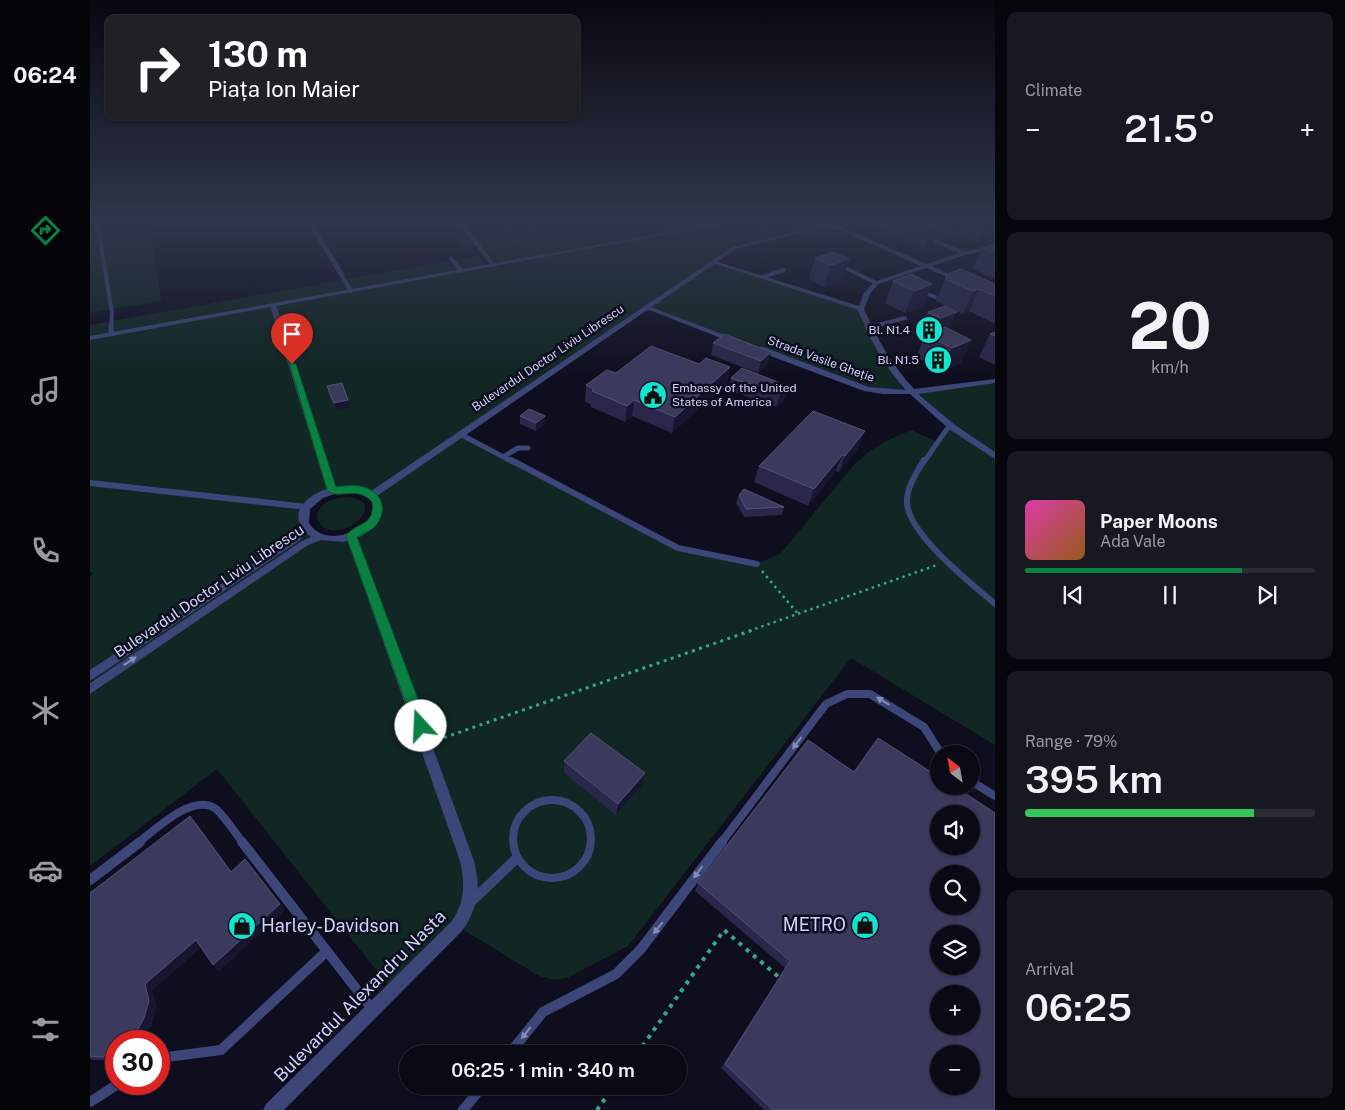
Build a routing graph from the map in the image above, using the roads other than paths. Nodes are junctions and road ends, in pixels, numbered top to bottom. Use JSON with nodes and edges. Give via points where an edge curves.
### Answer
{"nodes":[{"id":1,"x":105,"y":272,"type":"edge"},
{"id":2,"x":457,"y":272,"type":"edge"},
{"id":3,"x":698,"y":272,"type":"edge"},
{"id":4,"x":745,"y":272,"type":"edge"},
{"id":5,"x":778,"y":272,"type":"edge"},
{"id":6,"x":854,"y":272,"type":"edge"},
{"id":7,"x":907,"y":272,"type":"edge"},
{"id":8,"x":925,"y":272,"type":"edge"},
{"id":9,"x":937,"y":272,"type":"edge"},
{"id":10,"x":341,"y":274,"type":"edge"},
{"id":11,"x":894,"y":276,"type":"junction"},
{"id":12,"x":762,"y":277,"type":"junction"},
{"id":13,"x":902,"y":281,"type":"edge"},
{"id":14,"x":876,"y":283,"type":"junction"},
{"id":15,"x":918,"y":289,"type":"edge"},
{"id":16,"x":351,"y":291,"type":"junction"},
{"id":17,"x":935,"y":297,"type":"dead end"},
{"id":18,"x":273,"y":305,"type":"junction"},
{"id":19,"x":646,"y":307,"type":"junction"},
{"id":20,"x":861,"y":309,"type":"junction"},
{"id":21,"x":905,"y":318,"type":"dead end"},
{"id":22,"x":868,"y":328,"type":"junction"},
{"id":23,"x":111,"y":334,"type":"junction"},
{"id":24,"x":90,"y":338,"type":"edge"},
{"id":25,"x":746,"y":344,"type":"edge"},
{"id":26,"x":755,"y":347,"type":"edge"},
{"id":27,"x":995,"y":381,"type":"edge"},
{"id":28,"x":910,"y":392,"type":"junction"},
{"id":29,"x":949,"y":426,"type":"junction"},
{"id":30,"x":460,"y":434,"type":"junction"},
{"id":31,"x":528,"y":448,"type":"dead end"},
{"id":32,"x":995,"y":456,"type":"edge"},
{"id":33,"x":503,"y":457,"type":"junction"},
{"id":34,"x":90,"y":483,"type":"edge"},
{"id":35,"x":332,"y":490,"type":"junction"},
{"id":36,"x":372,"y":495,"type":"junction"},
{"id":37,"x":306,"y":507,"type":"junction"},
{"id":38,"x":306,"y":527,"type":"junction"},
{"id":39,"x":351,"y":536,"type":"junction"},
{"id":40,"x":320,"y":537,"type":"junction"},
{"id":41,"x":756,"y":564,"type":"road end"},
{"id":42,"x":995,"y":604,"type":"edge"},
{"id":43,"x":90,"y":676,"type":"edge"},
{"id":44,"x":90,"y":689,"type":"edge"},
{"id":45,"x":936,"y":745,"type":"edge"},
{"id":46,"x":980,"y":787,"type":"edge"},
{"id":47,"x":995,"y":796,"type":"edge"},
{"id":48,"x":517,"y":858,"type":"junction"},
{"id":49,"x":90,"y":880,"type":"edge"},
{"id":50,"x":471,"y":902,"type":"junction"},
{"id":51,"x":327,"y":951,"type":"junction"},
{"id":52,"x":373,"y":1010,"type":"junction"},
{"id":53,"x":516,"y":1045,"type":"edge"},
{"id":54,"x":170,"y":1057,"type":"edge"},
{"id":55,"x":105,"y":1092,"type":"edge"},
{"id":56,"x":476,"y":1095,"type":"edge"},
{"id":57,"x":90,"y":1102,"type":"edge"},
{"id":58,"x":272,"y":1110,"type":"edge"},
{"id":59,"x":463,"y":1110,"type":"edge"}],
"edges":[{"from":1,"to":23,"type":"lane","via":[[112,313]]},
{"from":2,"to":16,"type":"street"},
{"from":3,"to":19,"type":"street","name":"Bulevardul Doctor Liviu Librescu"},
{"from":4,"to":12,"type":"street"},
{"from":5,"to":12,"type":"lane"},
{"from":6,"to":14,"type":"lane"},
{"from":7,"to":11,"type":"street"},
{"from":8,"to":9,"type":"street","via":[[964,284]]},
{"from":10,"to":16,"type":"lane"},
{"from":11,"to":13,"type":"lane"},
{"from":11,"to":14,"type":"street"},
{"from":12,"to":20,"type":"street"},
{"from":14,"to":20,"type":"street","via":[[867,293]]},
{"from":15,"to":17,"type":"lane"},
{"from":16,"to":18,"type":"street"},
{"from":18,"to":23,"type":"street"},
{"from":18,"to":35,"type":"street"},
{"from":19,"to":25,"type":"street","name":"Strada Vasile Gheție"},
{"from":19,"to":30,"type":"street","name":"Bulevardul Doctor Liviu Librescu"},
{"from":20,"to":22,"type":"street"},
{"from":21,"to":22,"type":"lane"},
{"from":22,"to":28,"type":"street","via":[[887,365]]},
{"from":23,"to":24,"type":"street"},
{"from":26,"to":28,"type":"street","name":"Strada Vasile Gheție","via":[[866,389]]},
{"from":27,"to":28,"type":"street","name":"Strada Vasile Gheție"},
{"from":28,"to":29,"type":"street"},
{"from":29,"to":32,"type":"street"},
{"from":29,"to":42,"type":"lane","via":[[929,453],[912,486],[907,503],[909,517],[947,561]]},
{"from":30,"to":33,"type":"lane"},
{"from":30,"to":36,"type":"street","name":"Bulevardul Doctor Liviu Librescu"},
{"from":31,"to":33,"type":"lane","via":[[516,447]]},
{"from":33,"to":41,"type":"lane","via":[[678,548]]},
{"from":34,"to":37,"type":"lane"},
{"from":35,"to":36,"type":"street","via":[[359,489]]},
{"from":35,"to":37,"type":"street","via":[[315,498]]},
{"from":36,"to":39,"type":"street","via":[[379,507],[377,516],[365,530]]},
{"from":37,"to":38,"type":"street","via":[[303,519]]},
{"from":38,"to":40,"type":"street"},
{"from":38,"to":43,"type":"street","name":"Bulevardul Doctor Liviu Librescu","via":[[296,539]]},
{"from":39,"to":40,"type":"street"},
{"from":39,"to":50,"type":"street","via":[[469,869]]},
{"from":44,"to":40,"type":"street","name":"Bulevardul Doctor Liviu Librescu","one_way":true,"via":[[305,543]]},
{"from":45,"to":53,"type":"lane","one_way":true,"via":[[924,726],[870,694],[847,694],[826,704],[641,949],[616,974],[543,1012]]},
{"from":46,"to":47,"type":"lane"},
{"from":48,"to":48,"type":"lane","via":[[536,875],[562,877],[573,872],[589,853],[591,840],[584,817],[575,808],[550,800],[526,809],[513,832],[512,846]]},
{"from":48,"to":50,"type":"lane"},
{"from":49,"to":51,"type":"lane","via":[[179,812],[196,805],[210,805],[218,810]]},
{"from":50,"to":52,"type":"street","name":"Bulevardul Alexandru Nasta","via":[[457,926]]},
{"from":51,"to":52,"type":"lane"},
{"from":51,"to":54,"type":"lane","via":[[221,1050]]},
{"from":52,"to":58,"type":"street","name":"Bulevardul Alexandru Nasta"},
{"from":55,"to":57,"type":"lane"},
{"from":56,"to":59,"type":"lane"}]}
